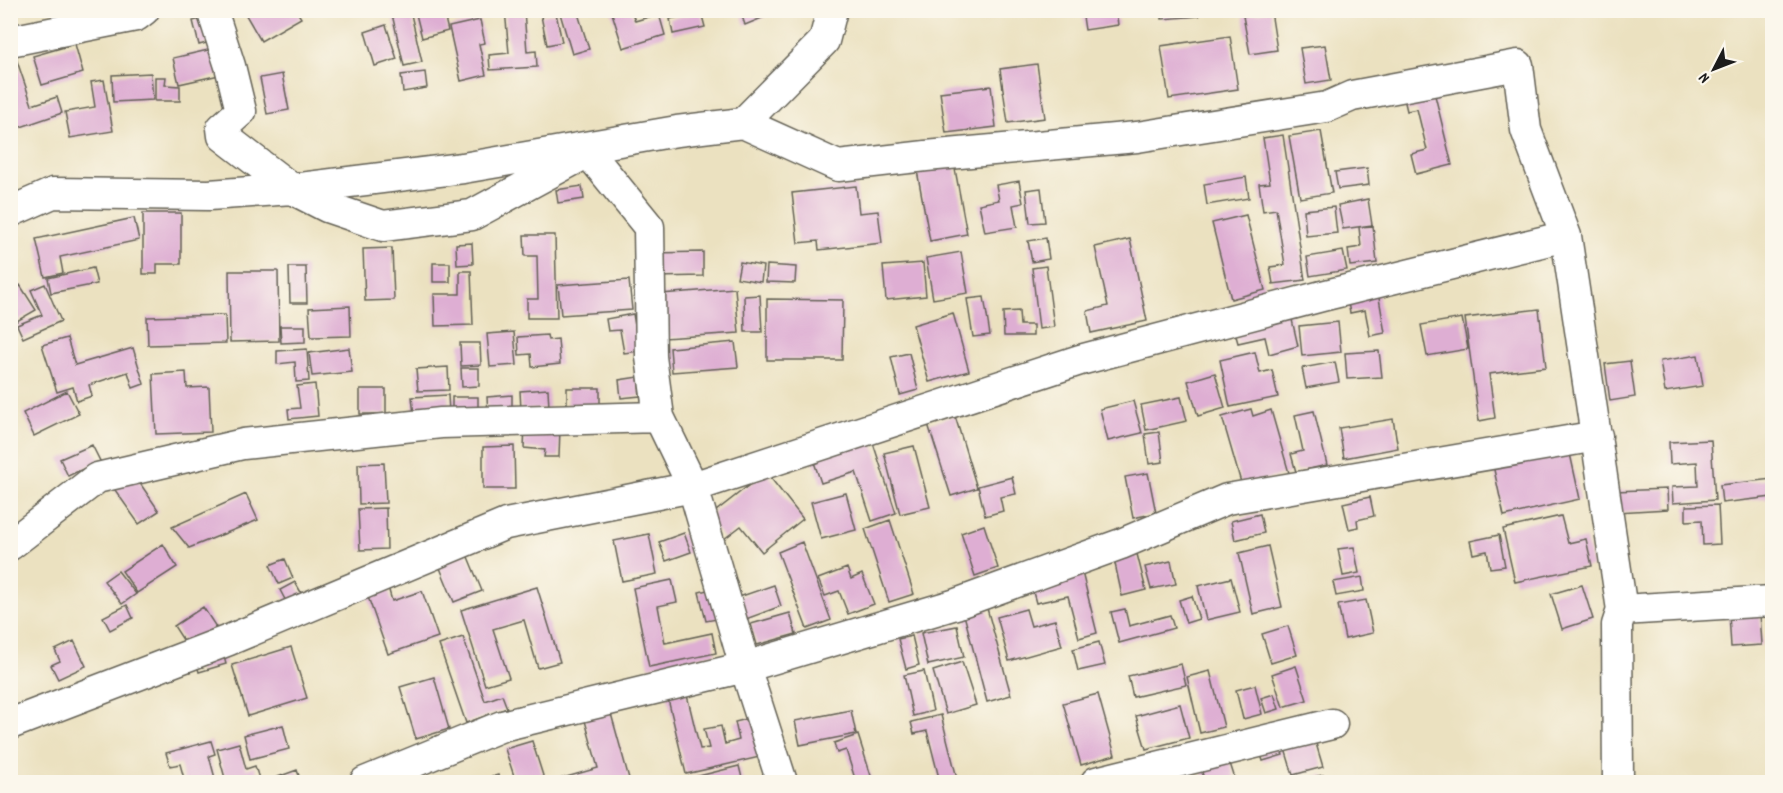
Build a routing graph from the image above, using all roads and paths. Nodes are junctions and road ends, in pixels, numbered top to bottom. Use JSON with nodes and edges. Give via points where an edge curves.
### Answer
{"nodes":[{"id":1,"x":144,"y":10,"type":"edge"},
{"id":2,"x":212,"y":10,"type":"edge"},
{"id":3,"x":832,"y":10,"type":"edge"},
{"id":4,"x":10,"y":41,"type":"edge"},
{"id":5,"x":743,"y":123,"type":"junction"},
{"id":6,"x":292,"y":189,"type":"junction"},
{"id":7,"x":10,"y":212,"type":"edge"},
{"id":8,"x":1566,"y":236,"type":"junction"},
{"id":9,"x":659,"y":417,"type":"junction"},
{"id":10,"x":1597,"y":436,"type":"junction"},
{"id":11,"x":693,"y":487,"type":"junction"},
{"id":12,"x":10,"y":545,"type":"edge"},
{"id":13,"x":1773,"y":601,"type":"edge"},
{"id":14,"x":1622,"y":610,"type":"junction"},
{"id":15,"x":745,"y":667,"type":"junction"},
{"id":16,"x":10,"y":724,"type":"edge"},
{"id":17,"x":1332,"y":724,"type":"dead end"},
{"id":18,"x":365,"y":783,"type":"edge"},
{"id":19,"x":782,"y":783,"type":"edge"},
{"id":20,"x":1096,"y":783,"type":"edge"},
{"id":21,"x":1618,"y":783,"type":"edge"}],
"edges":[{"from":1,"to":4,"type":"street","via":[[136,16]]},
{"from":2,"to":6,"type":"street","via":[[241,111],[222,128],[223,136]]},
{"from":3,"to":5,"type":"street","via":[[824,41]]},
{"from":5,"to":6,"type":"street","via":[[463,168]]},
{"from":5,"to":8,"type":"street","via":[[838,166],[1137,137],[1327,107],[1352,96],[1518,65],[1526,130]]},
{"from":6,"to":7,"type":"street","via":[[209,195],[53,192]]},
{"from":6,"to":9,"type":"street","via":[[327,207],[383,225],[472,215],[588,152],[649,227],[651,357]]},
{"from":8,"to":10,"type":"street"},
{"from":8,"to":11,"type":"street","via":[[1080,360]]},
{"from":9,"to":11,"type":"street"},
{"from":9,"to":12,"type":"street","via":[[441,423],[243,444],[97,478]]},
{"from":10,"to":14,"type":"street"},
{"from":10,"to":15,"type":"street","via":[[1227,499],[1121,544],[956,604]]},
{"from":11,"to":15,"type":"street"},
{"from":11,"to":16,"type":"street","via":[[506,524],[229,640]]},
{"from":13,"to":14,"type":"street"},
{"from":14,"to":21,"type":"street","via":[[1617,625]]},
{"from":15,"to":18,"type":"street","via":[[502,726]]},
{"from":15,"to":19,"type":"street"},
{"from":17,"to":20,"type":"street"}]}
